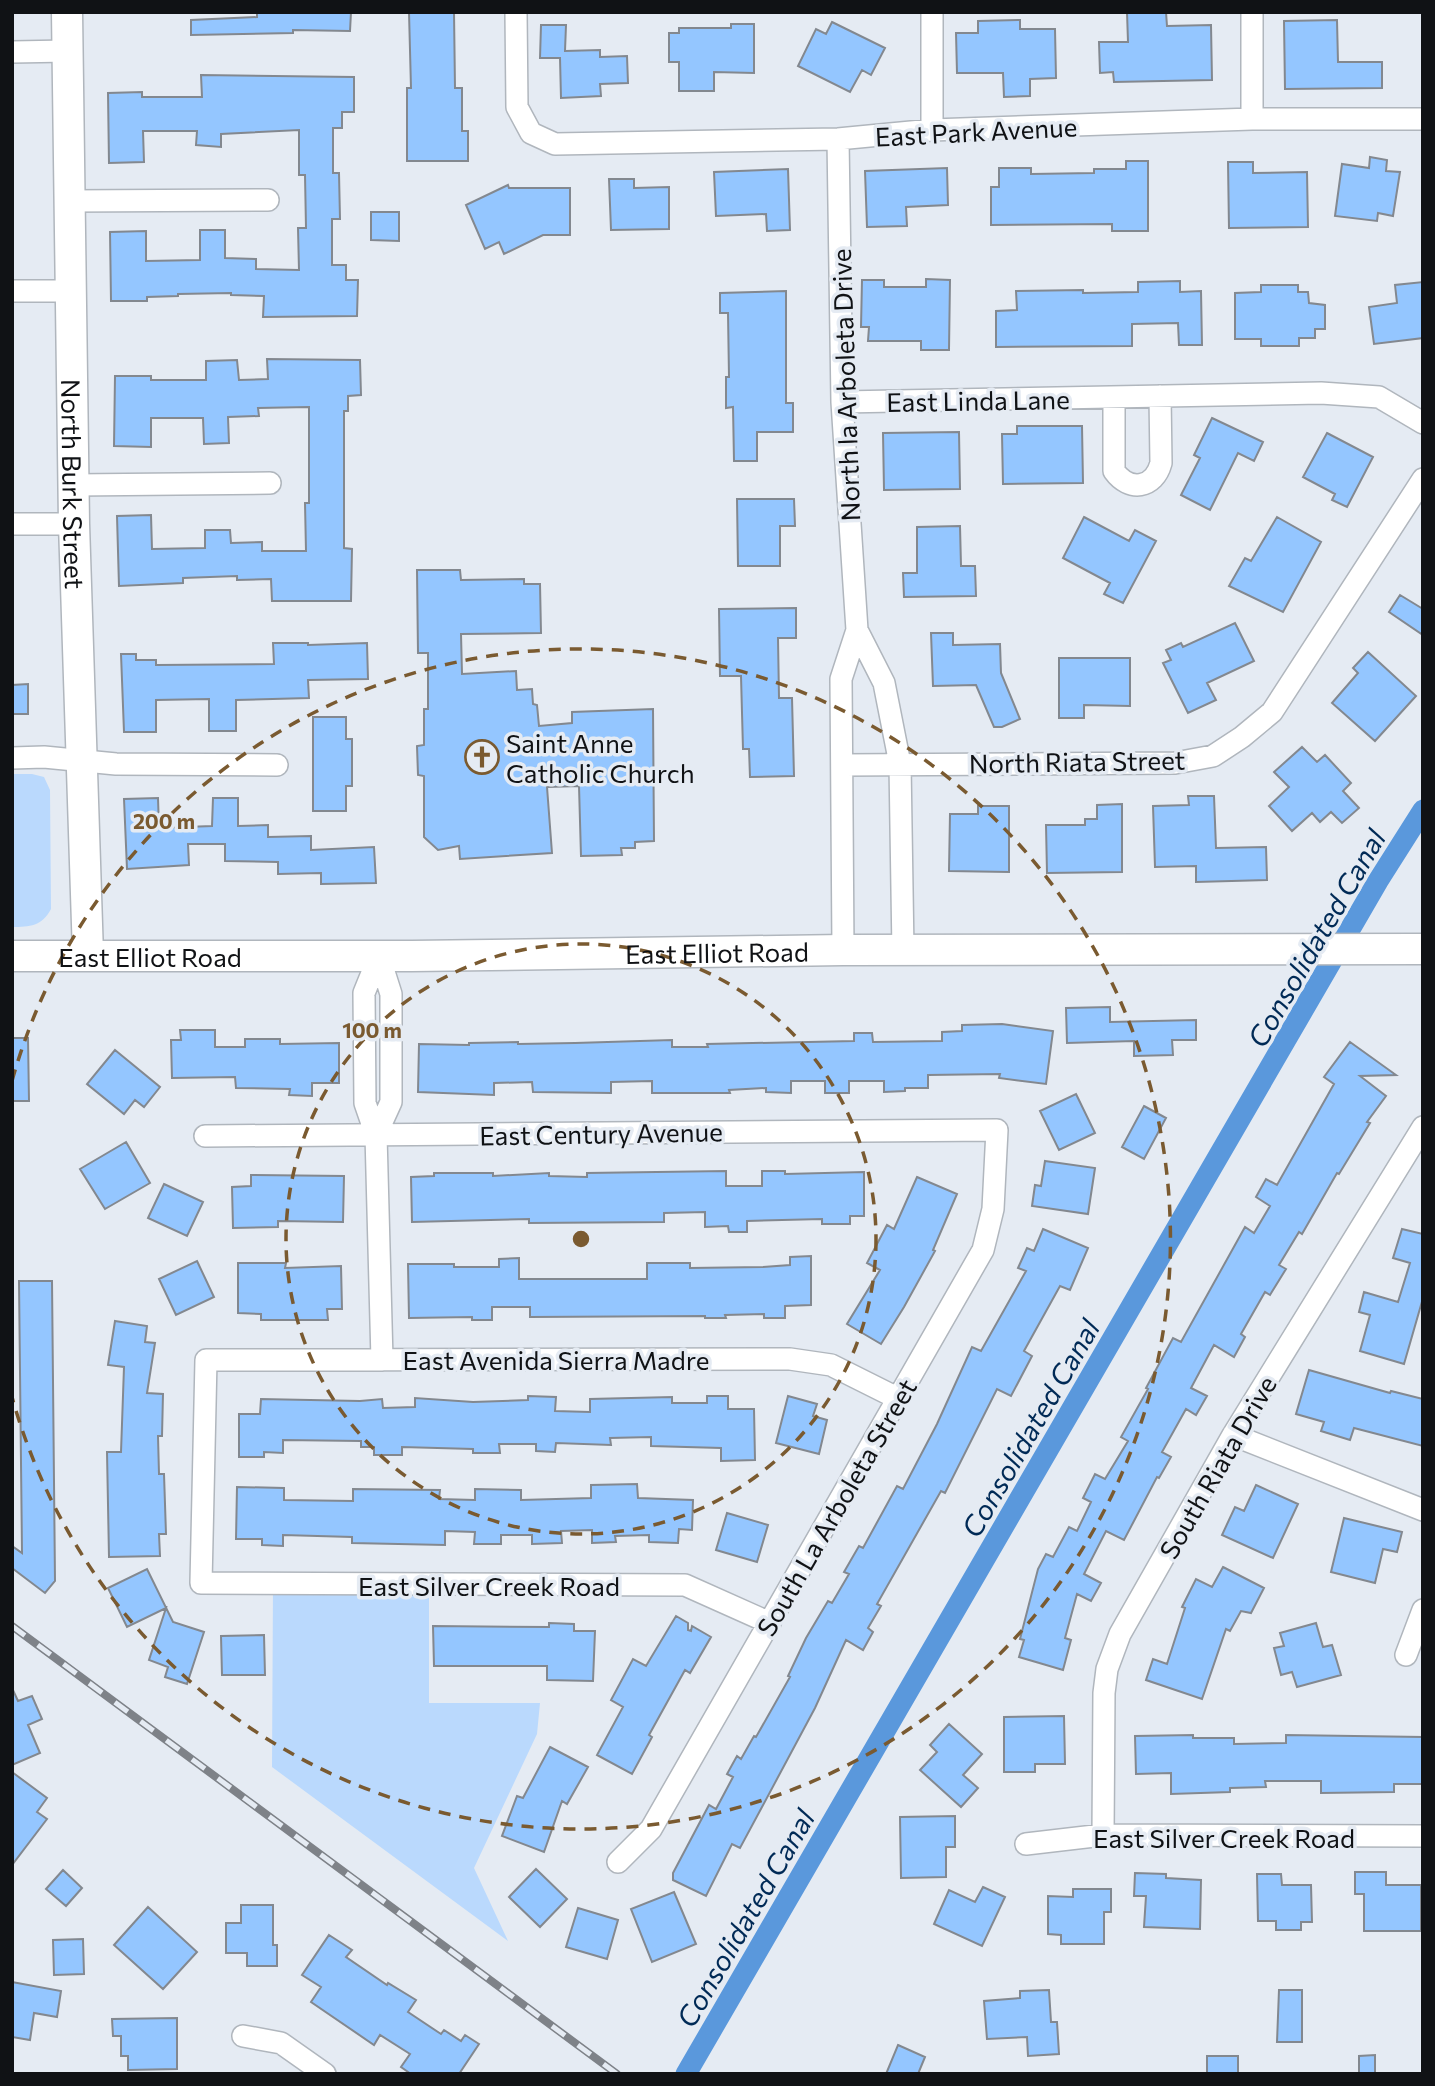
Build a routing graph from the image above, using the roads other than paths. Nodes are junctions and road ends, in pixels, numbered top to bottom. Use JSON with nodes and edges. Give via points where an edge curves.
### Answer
{"nodes":[{"id":1,"x":67,"y":12,"type":"edge"},
{"id":2,"x":516,"y":12,"type":"edge"},
{"id":3,"x":932,"y":12,"type":"edge"},
{"id":4,"x":1252,"y":12,"type":"edge"},
{"id":5,"x":68,"y":51,"type":"junction"},
{"id":6,"x":12,"y":52,"type":"edge"},
{"id":7,"x":1252,"y":119,"type":"junction"},
{"id":8,"x":1423,"y":119,"type":"edge"},
{"id":9,"x":932,"y":130,"type":"junction"},
{"id":10,"x":838,"y":139,"type":"junction"},
{"id":11,"x":268,"y":200,"type":"dead end"},
{"id":12,"x":69,"y":201,"type":"junction"},
{"id":13,"x":12,"y":291,"type":"edge"},
{"id":14,"x":70,"y":291,"type":"junction"},
{"id":15,"x":1160,"y":396,"type":"junction"},
{"id":16,"x":1114,"y":397,"type":"junction"},
{"id":17,"x":842,"y":402,"type":"junction"},
{"id":18,"x":1423,"y":423,"type":"edge"},
{"id":19,"x":1423,"y":480,"type":"edge"},
{"id":20,"x":270,"y":483,"type":"dead end"},
{"id":21,"x":74,"y":485,"type":"junction"},
{"id":22,"x":12,"y":524,"type":"edge"},
{"id":23,"x":74,"y":524,"type":"junction"},
{"id":24,"x":857,"y":630,"type":"junction"},
{"id":25,"x":12,"y":758,"type":"edge"},
{"id":26,"x":82,"y":762,"type":"junction"},
{"id":27,"x":900,"y":764,"type":"junction"},
{"id":28,"x":277,"y":765,"type":"dead end"},
{"id":29,"x":843,"y":765,"type":"junction"},
{"id":30,"x":1423,"y":949,"type":"edge"},
{"id":31,"x":843,"y":950,"type":"junction"},
{"id":32,"x":903,"y":952,"type":"junction"},
{"id":33,"x":88,"y":955,"type":"junction"},
{"id":34,"x":12,"y":956,"type":"edge"},
{"id":35,"x":379,"y":956,"type":"junction"},
{"id":36,"x":1423,"y":1128,"type":"edge"},
{"id":37,"x":997,"y":1130,"type":"joint"},
{"id":38,"x":376,"y":1135,"type":"junction"},
{"id":39,"x":205,"y":1136,"type":"dead end"},
{"id":40,"x":382,"y":1360,"type":"junction"},
{"id":41,"x":897,"y":1398,"type":"junction"},
{"id":42,"x":1233,"y":1435,"type":"junction"},
{"id":43,"x":1423,"y":1510,"type":"edge"},
{"id":44,"x":201,"y":1583,"type":"joint"},
{"id":45,"x":1423,"y":1610,"type":"edge"},
{"id":46,"x":770,"y":1623,"type":"junction"},
{"id":47,"x":1406,"y":1655,"type":"dead end"},
{"id":48,"x":1103,"y":1835,"type":"junction"},
{"id":49,"x":1423,"y":1836,"type":"edge"},
{"id":50,"x":1026,"y":1844,"type":"dead end"},
{"id":51,"x":618,"y":1862,"type":"dead end"},
{"id":52,"x":243,"y":2036,"type":"dead end"},
{"id":53,"x":325,"y":2074,"type":"edge"}],
"edges":[{"from":1,"to":5,"type":"main road","name":"North Burk Street"},
{"from":2,"to":10,"type":"street","name":"East Park Avenue","via":[[517,107],[531,133],[555,144]]},
{"from":3,"to":9,"type":"street"},
{"from":4,"to":7,"type":"street"},
{"from":5,"to":6,"type":"street"},
{"from":5,"to":12,"type":"main road","name":"North Burk Street"},
{"from":7,"to":8,"type":"street","name":"East Park Avenue"},
{"from":7,"to":9,"type":"street","name":"East Park Avenue"},
{"from":9,"to":10,"type":"street","name":"East Park Avenue"},
{"from":10,"to":17,"type":"street","name":"North la Arboleta Drive"},
{"from":11,"to":12,"type":"street"},
{"from":12,"to":14,"type":"main road","name":"North Burk Street"},
{"from":13,"to":14,"type":"street"},
{"from":14,"to":21,"type":"main road","name":"North Burk Street"},
{"from":15,"to":16,"type":"street","name":"East Linda Lane"},
{"from":15,"to":16,"type":"street","via":[[1161,463],[1158,473],[1140,485],[1129,484],[1114,471]]},
{"from":15,"to":18,"type":"street","name":"East Linda Lane","via":[[1321,393],[1379,397]]},
{"from":16,"to":17,"type":"street","name":"East Linda Lane"},
{"from":17,"to":24,"type":"street","name":"North la Arboleta Drive"},
{"from":19,"to":27,"type":"street","name":"North Riata Street","via":[[1272,712],[1213,756],[1175,763]]},
{"from":20,"to":21,"type":"street"},
{"from":21,"to":23,"type":"main road","name":"North Burk Street"},
{"from":22,"to":23,"type":"street"},
{"from":23,"to":26,"type":"main road","name":"North Burk Street"},
{"from":24,"to":27,"type":"street","name":"North la Arboleta Drive","via":[[884,683]]},
{"from":24,"to":29,"type":"street","name":"North la Arboleta Drive","via":[[841,679]]},
{"from":25,"to":26,"type":"street"},
{"from":26,"to":28,"type":"street"},
{"from":26,"to":33,"type":"main road","name":"North Burk Street"},
{"from":27,"to":29,"type":"street","name":"North Riata Street"},
{"from":27,"to":32,"type":"street","name":"North la Arboleta Drive"},
{"from":29,"to":31,"type":"street","name":"North la Arboleta Drive"},
{"from":30,"to":32,"type":"main road","name":"East Elliot Road"},
{"from":31,"to":32,"type":"main road","name":"East Elliot Road"},
{"from":31,"to":35,"type":"main road","name":"East Elliot Road"},
{"from":33,"to":34,"type":"main road","name":"East Elliot Road"},
{"from":33,"to":35,"type":"main road","name":"East Elliot Road"},
{"from":35,"to":38,"type":"street","via":[[391,994],[391,1102]]},
{"from":36,"to":42,"type":"street","name":"South Riata Drive"},
{"from":37,"to":38,"type":"street","name":"East Century Avenue"},
{"from":37,"to":41,"type":"street","name":"South La Arboleta Street","via":[[993,1209],[983,1250]]},
{"from":38,"to":39,"type":"street","name":"East Century Avenue"},
{"from":38,"to":40,"type":"street"},
{"from":40,"to":41,"type":"street","name":"East Avenida Sierra Madre","via":[[790,1359],[831,1365]]},
{"from":40,"to":44,"type":"street","name":"East Avenida Sierra Madre","via":[[206,1360]]},
{"from":41,"to":46,"type":"street","name":"South La Arboleta Street"},
{"from":42,"to":43,"type":"street"},
{"from":42,"to":48,"type":"street","name":"South Riata Drive","via":[[1120,1634],[1107,1669]]},
{"from":44,"to":46,"type":"street","name":"East Silver Creek Road","via":[[685,1585]]},
{"from":45,"to":47,"type":"street"},
{"from":46,"to":51,"type":"street","name":"South La Arboleta Street","via":[[651,1829]]},
{"from":48,"to":49,"type":"street","name":"East Silver Creek Road"},
{"from":48,"to":50,"type":"street","name":"East Silver Creek Road"},
{"from":52,"to":53,"type":"street","via":[[281,2043]]}]}
